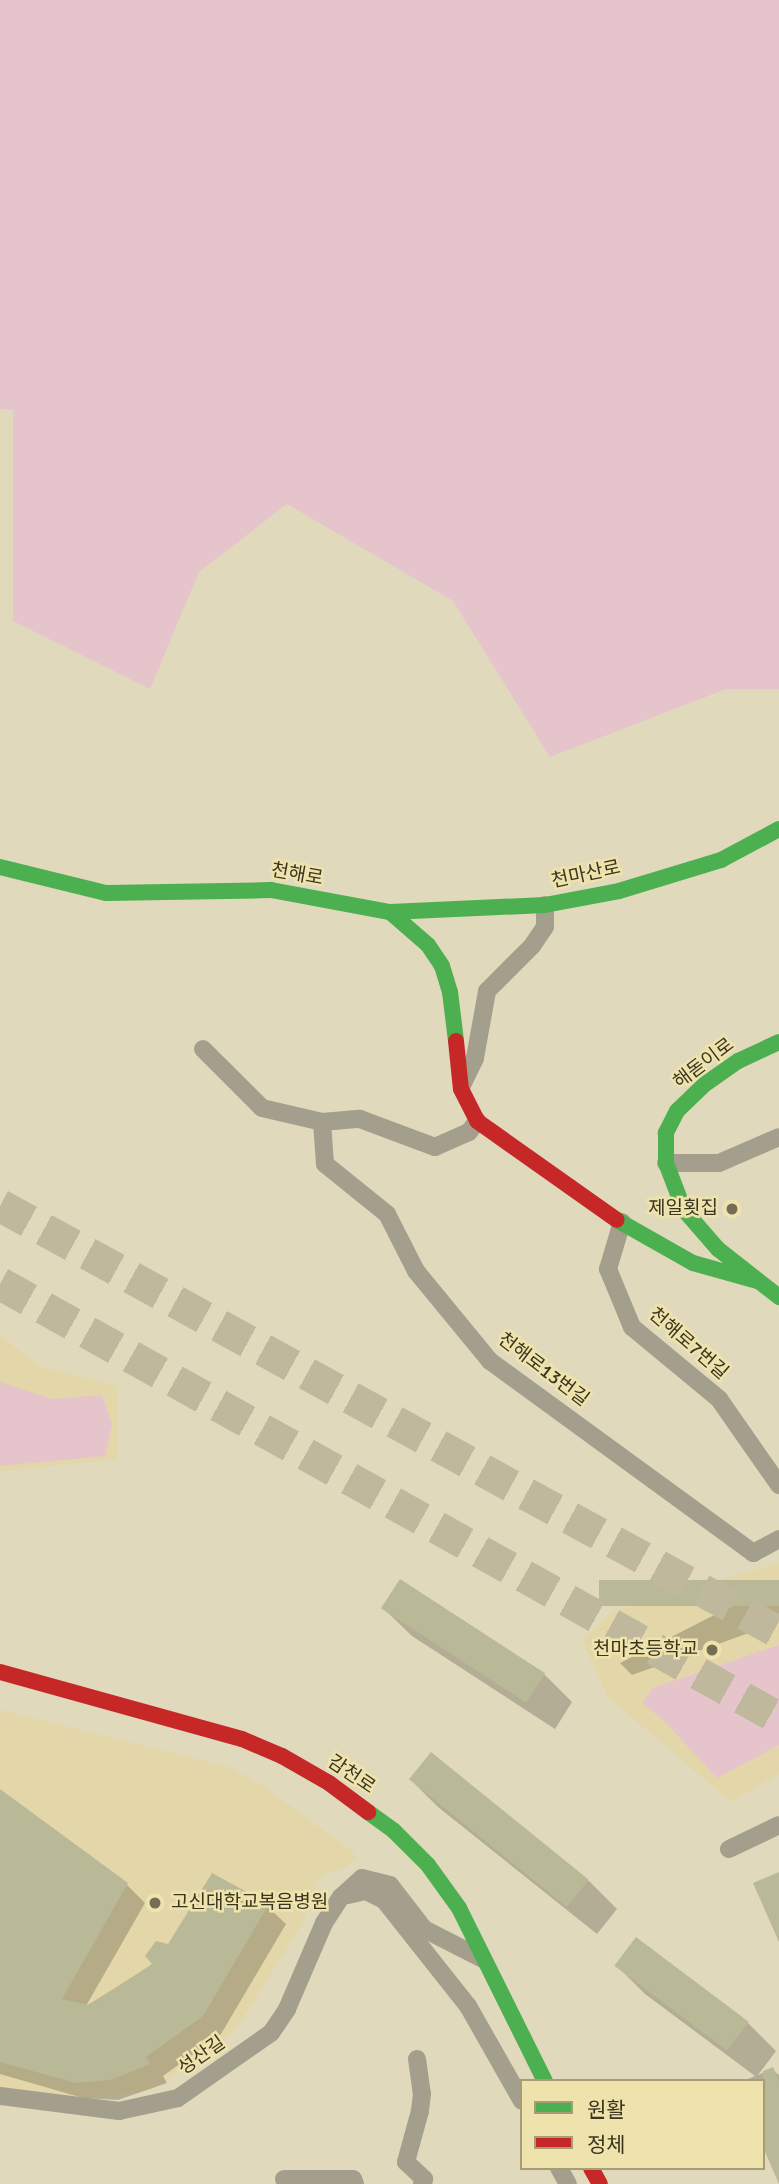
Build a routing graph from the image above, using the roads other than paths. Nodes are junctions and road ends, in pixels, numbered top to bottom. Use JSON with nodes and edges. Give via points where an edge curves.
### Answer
{"nodes":[{"id":1,"x":779,"y":830,"type":"edge"},
{"id":2,"x":0,"y":867,"type":"edge"},
{"id":3,"x":544,"y":905,"type":"junction"},
{"id":4,"x":390,"y":912,"type":"junction"},
{"id":5,"x":779,"y":1042,"type":"edge"},
{"id":6,"x":203,"y":1049,"type":"dead end"},
{"id":7,"x":461,"y":1089,"type":"junction"},
{"id":8,"x":477,"y":1121,"type":"junction"},
{"id":9,"x":323,"y":1122,"type":"junction"},
{"id":10,"x":779,"y":1137,"type":"edge"},
{"id":11,"x":666,"y":1163,"type":"junction"},
{"id":12,"x":622,"y":1222,"type":"junction"},
{"id":13,"x":757,"y":1281,"type":"junction"},
{"id":14,"x":779,"y":1297,"type":"edge"},
{"id":15,"x":779,"y":1485,"type":"edge"},
{"id":16,"x":779,"y":1539,"type":"edge"},
{"id":17,"x":0,"y":1672,"type":"edge"},
{"id":18,"x":779,"y":1825,"type":"edge"},
{"id":19,"x":729,"y":1849,"type":"dead end"},
{"id":20,"x":341,"y":1896,"type":"junction"},
{"id":21,"x":483,"y":1959,"type":"junction"},
{"id":22,"x":417,"y":2059,"type":"dead end"},
{"id":23,"x":544,"y":2079,"type":"edge"},
{"id":24,"x":0,"y":2096,"type":"edge"},
{"id":25,"x":520,"y":2097,"type":"edge"},
{"id":26,"x":283,"y":2177,"type":"edge"},
{"id":27,"x":355,"y":2184,"type":"edge"},
{"id":28,"x":422,"y":2184,"type":"edge"}],
"edges":[{"from":1,"to":3,"type":"street","name":"천마산로","via":[[722,860],[619,891]]},
{"from":2,"to":4,"type":"street","name":"천해로","via":[[106,893],[271,890]]},
{"from":3,"to":4,"type":"street","name":"천마산로"},
{"from":3,"to":7,"type":"street","via":[[544,927],[532,946],[487,991],[475,1058]]},
{"from":4,"to":7,"type":"street","via":[[428,945],[442,966],[450,992]]},
{"from":5,"to":11,"type":"street","name":"해돋이로","via":[[738,1061],[677,1111],[666,1133]]},
{"from":6,"to":9,"type":"street","via":[[261,1108]]},
{"from":7,"to":8,"type":"street"},
{"from":8,"to":9,"type":"street","via":[[469,1132],[435,1147],[360,1119]]},
{"from":8,"to":12,"type":"street"},
{"from":9,"to":16,"type":"street","name":"천해로13번길","via":[[325,1164],[387,1214],[416,1271],[490,1361],[753,1553]]},
{"from":10,"to":11,"type":"street","via":[[719,1163]]},
{"from":11,"to":13,"type":"street","name":"해돋이로","via":[[684,1210],[718,1249]]},
{"from":12,"to":13,"type":"street","via":[[693,1263]]},
{"from":12,"to":15,"type":"street","name":"천해로7번길","via":[[608,1269],[632,1327],[719,1399]]},
{"from":13,"to":14,"type":"street","name":"해돋이로"},
{"from":17,"to":21,"type":"street","name":"감천로","via":[[242,1739],[329,1783],[394,1831],[428,1865],[459,1908]]},
{"from":18,"to":19,"type":"street"},
{"from":20,"to":21,"type":"street","name":"성산길","via":[[362,1878],[390,1885],[424,1929]]},
{"from":20,"to":24,"type":"street","name":"성산길","via":[[271,2033],[178,2098],[119,2111]]},
{"from":20,"to":25,"type":"street","via":[[366,1891],[384,1900],[468,2006]]},
{"from":21,"to":23,"type":"street","name":"감천로"},
{"from":22,"to":28,"type":"street","via":[[421,2103],[406,2162],[424,2179]]},
{"from":26,"to":27,"type":"street","via":[[353,2179]]}]}
